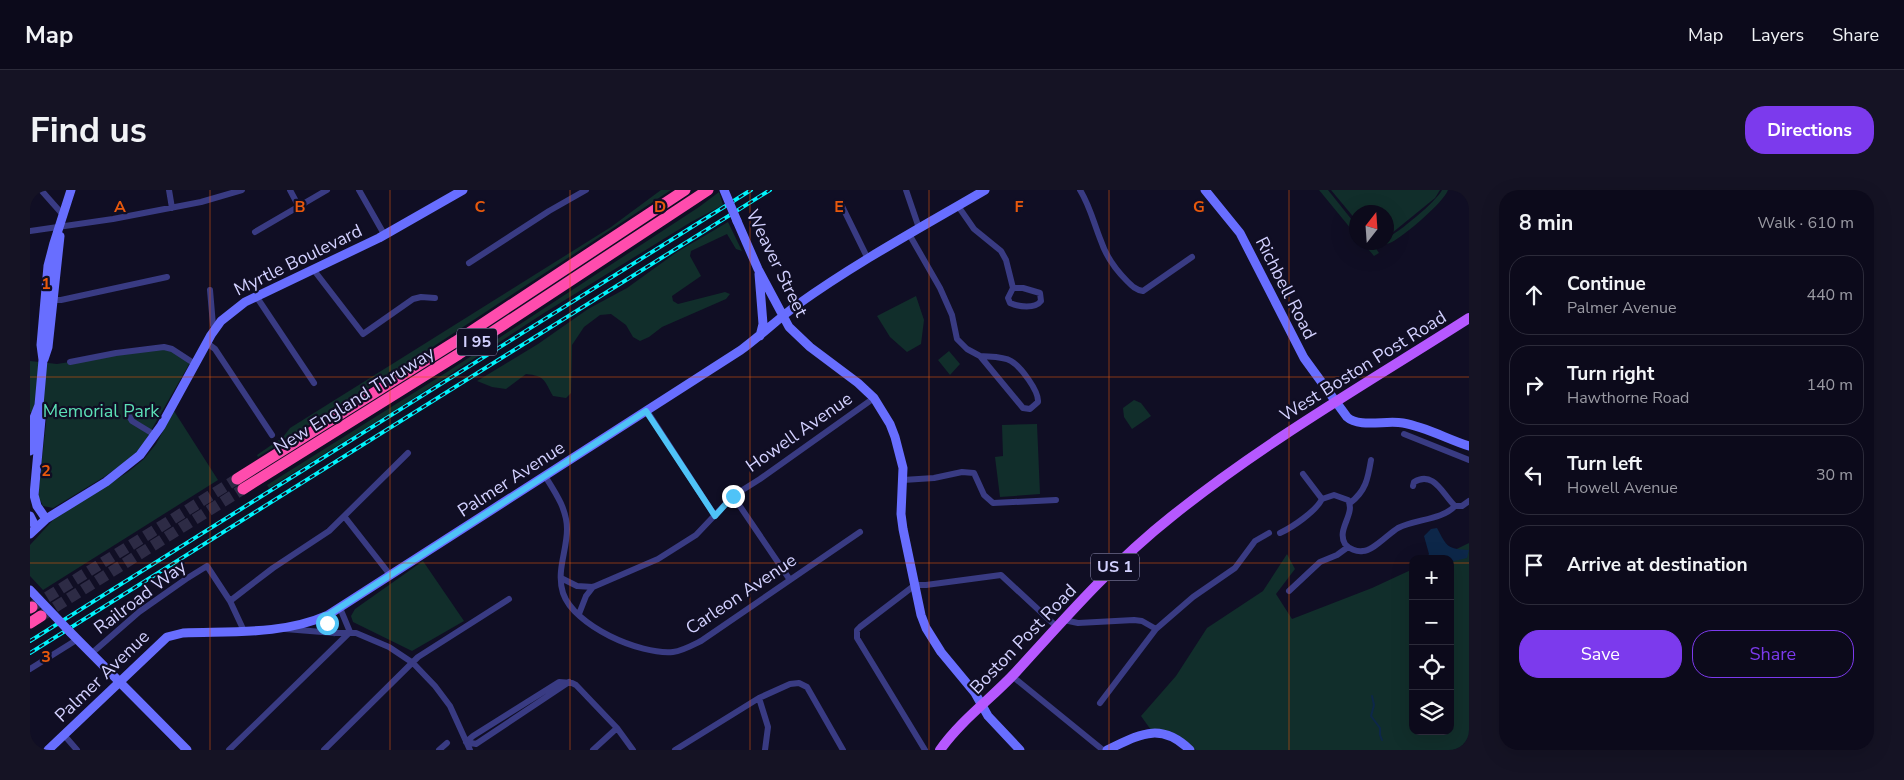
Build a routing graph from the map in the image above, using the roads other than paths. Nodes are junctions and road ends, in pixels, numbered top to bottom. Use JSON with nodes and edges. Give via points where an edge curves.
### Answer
{"nodes":[{"id":1,"x":41,"y":190,"type":"edge"},
{"id":2,"x":71,"y":190,"type":"edge"},
{"id":3,"x":169,"y":190,"type":"edge"},
{"id":4,"x":242,"y":190,"type":"edge"},
{"id":5,"x":290,"y":190,"type":"edge"},
{"id":6,"x":327,"y":190,"type":"edge"},
{"id":7,"x":359,"y":190,"type":"edge"},
{"id":8,"x":463,"y":190,"type":"edge"},
{"id":9,"x":586,"y":190,"type":"edge"},
{"id":10,"x":685,"y":190,"type":"edge"},
{"id":11,"x":708,"y":190,"type":"edge"},
{"id":12,"x":906,"y":190,"type":"edge"},
{"id":13,"x":985,"y":190,"type":"edge"},
{"id":14,"x":1080,"y":190,"type":"edge"},
{"id":15,"x":1205,"y":190,"type":"edge"},
{"id":16,"x":728,"y":191,"type":"edge"},
{"id":17,"x":841,"y":204,"type":"dead end"},
{"id":18,"x":958,"y":206,"type":"junction"},
{"id":19,"x":299,"y":207,"type":"junction"},
{"id":20,"x":172,"y":208,"type":"junction"},
{"id":21,"x":64,"y":216,"type":"junction"},
{"id":22,"x":60,"y":226,"type":"junction"},
{"id":23,"x":919,"y":228,"type":"junction"},
{"id":24,"x":30,"y":231,"type":"edge"},
{"id":25,"x":255,"y":232,"type":"dead end"},
{"id":26,"x":384,"y":234,"type":"junction"},
{"id":27,"x":909,"y":234,"type":"junction"},
{"id":28,"x":1192,"y":257,"type":"dead end"},
{"id":29,"x":868,"y":259,"type":"junction"},
{"id":30,"x":469,"y":263,"type":"dead end"},
{"id":31,"x":314,"y":269,"type":"junction"},
{"id":32,"x":758,"y":269,"type":"junction"},
{"id":33,"x":167,"y":277,"type":"dead end"},
{"id":34,"x":1013,"y":288,"type":"junction"},
{"id":35,"x":210,"y":290,"type":"dead end"},
{"id":36,"x":256,"y":296,"type":"junction"},
{"id":37,"x":435,"y":298,"type":"dead end"},
{"id":38,"x":50,"y":300,"type":"junction"},
{"id":39,"x":784,"y":317,"type":"junction"},
{"id":40,"x":1469,"y":318,"type":"edge"},
{"id":41,"x":216,"y":328,"type":"junction"},
{"id":42,"x":760,"y":336,"type":"junction"},
{"id":43,"x":207,"y":343,"type":"junction"},
{"id":44,"x":980,"y":356,"type":"junction"},
{"id":45,"x":70,"y":362,"type":"dead end"},
{"id":46,"x":195,"y":364,"type":"junction"},
{"id":47,"x":314,"y":383,"type":"dead end"},
{"id":48,"x":874,"y":398,"type":"junction"},
{"id":49,"x":1336,"y":402,"type":"junction"},
{"id":50,"x":39,"y":405,"type":"junction"},
{"id":51,"x":646,"y":411,"type":"junction"},
{"id":52,"x":128,"y":414,"type":"dead end"},
{"id":53,"x":1404,"y":434,"type":"dead end"},
{"id":54,"x":154,"y":435,"type":"junction"},
{"id":55,"x":272,"y":435,"type":"dead end"},
{"id":56,"x":1274,"y":442,"type":"joint"},
{"id":57,"x":1469,"y":446,"type":"edge"},
{"id":58,"x":30,"y":451,"type":"edge"},
{"id":59,"x":408,"y":452,"type":"dead end"},
{"id":60,"x":1371,"y":460,"type":"dead end"},
{"id":61,"x":1469,"y":460,"type":"edge"},
{"id":62,"x":1303,"y":474,"type":"dead end"},
{"id":63,"x":545,"y":476,"type":"junction"},
{"id":64,"x":237,"y":479,"type":"tunnel mouth"},
{"id":65,"x":903,"y":480,"type":"junction"},
{"id":66,"x":1413,"y":486,"type":"dead end"},
{"id":67,"x":244,"y":490,"type":"tunnel mouth"},
{"id":68,"x":733,"y":496,"type":"junction"},
{"id":69,"x":1322,"y":499,"type":"junction"},
{"id":70,"x":1056,"y":500,"type":"dead end"},
{"id":71,"x":1469,"y":501,"type":"edge"},
{"id":72,"x":1350,"y":503,"type":"junction"},
{"id":73,"x":1455,"y":506,"type":"junction"},
{"id":74,"x":30,"y":516,"type":"edge"},
{"id":75,"x":344,"y":516,"type":"junction"},
{"id":76,"x":715,"y":516,"type":"junction"},
{"id":77,"x":46,"y":519,"type":"junction"},
{"id":78,"x":33,"y":531,"type":"edge"},
{"id":79,"x":860,"y":532,"type":"dead end"},
{"id":80,"x":1280,"y":533,"type":"dead end"},
{"id":81,"x":1269,"y":534,"type":"dead end"},
{"id":82,"x":1348,"y":547,"type":"junction"},
{"id":83,"x":391,"y":576,"type":"junction"},
{"id":84,"x":561,"y":578,"type":"junction"},
{"id":85,"x":790,"y":580,"type":"junction"},
{"id":86,"x":915,"y":585,"type":"junction"},
{"id":87,"x":593,"y":587,"type":"junction"},
{"id":88,"x":30,"y":590,"type":"edge"},
{"id":89,"x":1288,"y":591,"type":"dead end"},
{"id":90,"x":509,"y":599,"type":"dead end"},
{"id":91,"x":230,"y":601,"type":"junction"},
{"id":92,"x":340,"y":608,"type":"junction"},
{"id":93,"x":579,"y":614,"type":"junction"},
{"id":94,"x":328,"y":615,"type":"junction"},
{"id":95,"x":41,"y":616,"type":"tunnel mouth"},
{"id":96,"x":30,"y":623,"type":"edge"},
{"id":97,"x":1060,"y":623,"type":"junction"},
{"id":98,"x":280,"y":629,"type":"junction"},
{"id":99,"x":1156,"y":629,"type":"junction"},
{"id":100,"x":244,"y":631,"type":"junction"},
{"id":101,"x":350,"y":632,"type":"junction"},
{"id":102,"x":335,"y":633,"type":"junction"},
{"id":103,"x":78,"y":639,"type":"junction"},
{"id":104,"x":92,"y":653,"type":"junction"},
{"id":105,"x":413,"y":663,"type":"junction"},
{"id":106,"x":30,"y":669,"type":"edge"},
{"id":107,"x":1012,"y":676,"type":"junction"},
{"id":108,"x":119,"y":681,"type":"junction"},
{"id":109,"x":759,"y":698,"type":"junction"},
{"id":110,"x":1100,"y":703,"type":"dead end"},
{"id":111,"x":982,"y":706,"type":"junction"},
{"id":112,"x":617,"y":728,"type":"junction"},
{"id":113,"x":64,"y":735,"type":"junction"},
{"id":114,"x":466,"y":742,"type":"junction"},
{"id":115,"x":447,"y":743,"type":"dead end"},
{"id":116,"x":48,"y":750,"type":"edge"},
{"id":117,"x":77,"y":750,"type":"edge"},
{"id":118,"x":187,"y":750,"type":"edge"},
{"id":119,"x":229,"y":750,"type":"edge"},
{"id":120,"x":324,"y":750,"type":"edge"},
{"id":121,"x":440,"y":750,"type":"edge"},
{"id":122,"x":470,"y":750,"type":"edge"},
{"id":123,"x":593,"y":750,"type":"edge"},
{"id":124,"x":633,"y":750,"type":"edge"},
{"id":125,"x":677,"y":750,"type":"edge"},
{"id":126,"x":765,"y":750,"type":"edge"},
{"id":127,"x":843,"y":750,"type":"edge"},
{"id":128,"x":925,"y":750,"type":"edge"},
{"id":129,"x":940,"y":750,"type":"edge"},
{"id":130,"x":1020,"y":750,"type":"edge"},
{"id":131,"x":1103,"y":750,"type":"edge"},
{"id":132,"x":1107,"y":750,"type":"edge"},
{"id":133,"x":1190,"y":750,"type":"edge"}],
"edges":[{"from":1,"to":21,"type":"street"},
{"from":2,"to":21,"type":"street"},
{"from":3,"to":20,"type":"street"},
{"from":4,"to":20,"type":"street"},
{"from":5,"to":19,"type":"street"},
{"from":6,"to":19,"type":"street"},
{"from":7,"to":26,"type":"street"},
{"from":8,"to":26,"type":"street","name":"Myrtle Boulevard"},
{"from":9,"to":30,"type":"street"},
{"from":10,"to":64,"type":"highway","name":"New England Thruway","number":"I 95","via":[[455,342]]},
{"from":11,"to":67,"type":"highway","name":"New England Thruway","number":"I 95","via":[[459,354]]},
{"from":12,"to":23,"type":"street"},
{"from":13,"to":18,"type":"street","name":"Palmer Avenue"},
{"from":14,"to":28,"type":"street","via":[[1101,243],[1118,272],[1138,290],[1143,291]]},
{"from":15,"to":49,"type":"street","name":"Richbell Road","via":[[1244,240],[1304,358]]},
{"from":16,"to":32,"type":"street","name":"Weaver Street","bridge":true,"via":[[737,222]]},
{"from":17,"to":29,"type":"street"},
{"from":18,"to":23,"type":"street","name":"Palmer Avenue"},
{"from":18,"to":34,"type":"street","via":[[974,229],[1001,251]]},
{"from":19,"to":25,"type":"street"},
{"from":20,"to":22,"type":"street"},
{"from":21,"to":22,"type":"street"},
{"from":22,"to":24,"type":"street"},
{"from":22,"to":38,"type":"street","via":[[48,266]]},
{"from":23,"to":27,"type":"street","name":"Palmer Avenue"},
{"from":26,"to":31,"type":"street","name":"Myrtle Boulevard"},
{"from":27,"to":29,"type":"street","name":"Palmer Avenue"},
{"from":27,"to":44,"type":"street","via":[[940,288],[952,315],[958,340]]},
{"from":29,"to":39,"type":"street","name":"Palmer Avenue"},
{"from":31,"to":36,"type":"street","name":"Myrtle Boulevard"},
{"from":31,"to":37,"type":"street","via":[[363,334],[412,299]]},
{"from":32,"to":39,"type":"street","name":"Weaver Street"},
{"from":32,"to":42,"type":"street","via":[[763,324]]},
{"from":33,"to":38,"type":"street"},
{"from":34,"to":34,"type":"street","via":[[1008,298],[1010,303],[1035,306],[1041,302],[1040,293],[1035,290]]},
{"from":35,"to":41,"type":"street","via":[[212,324]]},
{"from":36,"to":41,"type":"street","name":"Myrtle Boulevard","via":[[235,309]]},
{"from":36,"to":47,"type":"street"},
{"from":38,"to":50,"type":"street","via":[[41,345]]},
{"from":39,"to":42,"type":"street","name":"Palmer Avenue"},
{"from":39,"to":48,"type":"street","name":"Weaver Street","via":[[789,327],[810,348]]},
{"from":40,"to":49,"type":"main road","name":"West Boston Post Road","number":"US 1"},
{"from":41,"to":43,"type":"street","name":"Myrtle Boulevard"},
{"from":42,"to":51,"type":"street","name":"Palmer Avenue"},
{"from":43,"to":46,"type":"street","name":"Myrtle Boulevard"},
{"from":43,"to":55,"type":"street","via":[[215,349]]},
{"from":44,"to":44,"type":"street","via":[[1023,408],[1034,406],[1037,392],[1016,364],[1003,358]]},
{"from":45,"to":46,"type":"street","via":[[164,347]]},
{"from":46,"to":54,"type":"street","name":"Myrtle Boulevard"},
{"from":48,"to":65,"type":"street","name":"Weaver Street","via":[[895,438]]},
{"from":48,"to":68,"type":"street","name":"Howell Avenue"},
{"from":49,"to":56,"type":"main road","name":"West Boston Post Road","number":"US 1"},
{"from":49,"to":57,"type":"street","name":"Richbell Road","via":[[1347,417],[1357,423],[1403,423]]},
{"from":50,"to":58,"type":"street"},
{"from":50,"to":77,"type":"street","via":[[41,418],[34,495],[36,506]]},
{"from":51,"to":63,"type":"street","name":"Palmer Avenue"},
{"from":51,"to":76,"type":"street"},
{"from":52,"to":54,"type":"street","via":[[132,421]]},
{"from":53,"to":61,"type":"street"},
{"from":54,"to":77,"type":"street","name":"Myrtle Boulevard","via":[[133,462]]},
{"from":56,"to":97,"type":"main road","name":"Boston Post Road","number":"US 1","via":[[1170,517]]},
{"from":59,"to":75,"type":"street"},
{"from":60,"to":72,"type":"street","via":[[1364,489]]},
{"from":62,"to":69,"type":"street"},
{"from":63,"to":83,"type":"street","name":"Palmer Avenue"},
{"from":63,"to":84,"type":"street","name":"Carleon Avenue","via":[[566,519]]},
{"from":65,"to":70,"type":"street","via":[[974,473],[984,496],[993,503]]},
{"from":65,"to":86,"type":"street","name":"Weaver Street","via":[[901,514]]},
{"from":66,"to":73,"type":"street","via":[[1422,478],[1432,480]]},
{"from":68,"to":76,"type":"street","name":"Howell Avenue"},
{"from":68,"to":85,"type":"street"},
{"from":69,"to":72,"type":"street","via":[[1334,495]]},
{"from":69,"to":80,"type":"street","via":[[1298,522]]},
{"from":71,"to":73,"type":"street"},
{"from":72,"to":82,"type":"street","via":[[1343,532]]},
{"from":73,"to":82,"type":"street","via":[[1444,514],[1410,522],[1364,552]]},
{"from":74,"to":78,"type":"street"},
{"from":75,"to":83,"type":"street"},
{"from":75,"to":91,"type":"street"},
{"from":76,"to":87,"type":"street","name":"Howell Avenue","via":[[696,536],[658,559]]},
{"from":77,"to":78,"type":"street","name":"Myrtle Boulevard"},
{"from":79,"to":85,"type":"street","name":"Carleon Avenue"},
{"from":81,"to":99,"type":"street","via":[[1255,541],[1235,568],[1193,597]]},
{"from":82,"to":89,"type":"street","via":[[1320,562]]},
{"from":83,"to":92,"type":"street","name":"Palmer Avenue"},
{"from":84,"to":87,"type":"street","via":[[577,586]]},
{"from":84,"to":93,"type":"street","name":"Carleon Avenue","via":[[564,596]]},
{"from":85,"to":93,"type":"street","name":"Carleon Avenue","via":[[701,641],[674,652],[659,652],[623,643]]},
{"from":86,"to":97,"type":"street","via":[[1001,575]]},
{"from":86,"to":111,"type":"street","name":"Weaver Street","via":[[921,615],[933,640]]},
{"from":86,"to":128,"type":"street","via":[[860,627],[857,638]]},
{"from":87,"to":93,"type":"street"},
{"from":88,"to":103,"type":"street","bridge":true},
{"from":90,"to":105,"type":"street"},
{"from":91,"to":100,"type":"street"},
{"from":91,"to":104,"type":"street","name":"Railroad Way","via":[[207,566],[139,612]]},
{"from":92,"to":94,"type":"street","name":"Palmer Avenue"},
{"from":92,"to":101,"type":"street"},
{"from":94,"to":98,"type":"street","name":"Palmer Avenue","via":[[313,622]]},
{"from":94,"to":102,"type":"street","via":[[327,628]]},
{"from":95,"to":96,"type":"highway"},
{"from":97,"to":99,"type":"street","via":[[1134,620]]},
{"from":97,"to":107,"type":"main road","name":"Boston Post Road","number":"US 1"},
{"from":98,"to":100,"type":"street","name":"Palmer Avenue"},
{"from":98,"to":102,"type":"street"},
{"from":99,"to":110,"type":"street"},
{"from":100,"to":108,"type":"street","name":"Palmer Avenue","via":[[183,633],[167,637]]},
{"from":101,"to":102,"type":"street"},
{"from":101,"to":105,"type":"street","via":[[377,640]]},
{"from":101,"to":119,"type":"street"},
{"from":103,"to":104,"type":"street"},
{"from":103,"to":106,"type":"street"},
{"from":104,"to":108,"type":"street"},
{"from":105,"to":114,"type":"street","via":[[450,706]]},
{"from":105,"to":120,"type":"street"},
{"from":107,"to":111,"type":"main road","name":"Boston Post Road","number":"US 1"},
{"from":107,"to":131,"type":"street"},
{"from":108,"to":113,"type":"street","name":"Palmer Avenue"},
{"from":108,"to":118,"type":"street"},
{"from":109,"to":125,"type":"street"},
{"from":109,"to":126,"type":"street","via":[[768,727]]},
{"from":109,"to":127,"type":"street","via":[[790,684],[807,687]]},
{"from":111,"to":129,"type":"main road","name":"Boston Post Road","number":"US 1"},
{"from":111,"to":130,"type":"street","name":"Weaver Street"},
{"from":112,"to":114,"type":"street","via":[[576,685],[559,682]]},
{"from":112,"to":123,"type":"street"},
{"from":112,"to":124,"type":"street"},
{"from":113,"to":116,"type":"street","name":"Palmer Avenue"},
{"from":113,"to":117,"type":"street"},
{"from":114,"to":122,"type":"street"},
{"from":115,"to":121,"type":"street"},
{"from":132,"to":133,"type":"street","via":[[1150,733],[1168,736]]}]}
